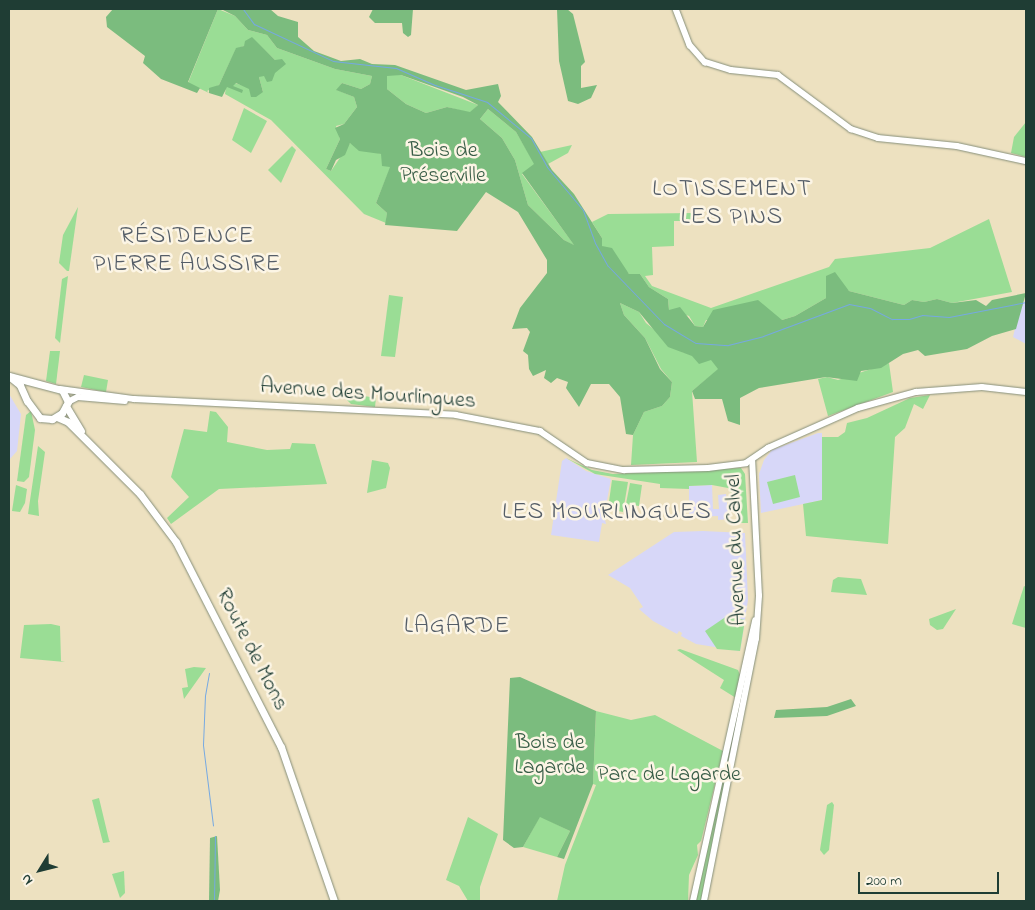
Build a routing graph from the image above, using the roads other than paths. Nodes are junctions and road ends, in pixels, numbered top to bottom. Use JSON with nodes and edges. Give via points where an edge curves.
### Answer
{"nodes":[{"id":1,"x":676,"y":9,"type":"edge"},
{"id":2,"x":1026,"y":161,"type":"edge"},
{"id":3,"x":9,"y":376,"type":"edge"},
{"id":4,"x":31,"y":382,"type":"junction"},
{"id":5,"x":60,"y":389,"type":"junction"},
{"id":6,"x":24,"y":392,"type":"junction"},
{"id":7,"x":1026,"y":392,"type":"edge"},
{"id":8,"x":134,"y":399,"type":"junction"},
{"id":9,"x":67,"y":404,"type":"junction"},
{"id":10,"x":57,"y":417,"type":"junction"},
{"id":11,"x":89,"y":442,"type":"junction"},
{"id":12,"x":750,"y":461,"type":"junction"},
{"id":13,"x":749,"y":668,"type":"junction"},
{"id":14,"x":334,"y":901,"type":"edge"},
{"id":15,"x":693,"y":901,"type":"edge"},
{"id":16,"x":704,"y":901,"type":"edge"}],
"edges":[{"from":1,"to":2,"type":"street","via":[[690,45],[700,58],[723,68],[778,76],[835,120],[863,134],[957,146]]},
{"from":3,"to":4,"type":"main road"},
{"from":3,"to":6,"type":"main road"},
{"from":4,"to":5,"type":"main road"},
{"from":4,"to":6,"type":"main road"},
{"from":5,"to":8,"type":"street","name":"Avenue des Mourlingues"},
{"from":5,"to":9,"type":"main road"},
{"from":6,"to":10,"type":"main road","via":[[38,416]]},
{"from":7,"to":12,"type":"street","via":[[982,386],[932,390],[891,398],[858,408],[768,448]]},
{"from":8,"to":9,"type":"street","name":"Avenue des Mourlingues","via":[[78,398]]},
{"from":8,"to":12,"type":"street","name":"Avenue des Mourlingues","via":[[456,415],[540,431],[582,460],[608,469],[708,468]]},
{"from":9,"to":10,"type":"main road"},
{"from":9,"to":11,"type":"main road","name":"Route de Mons"},
{"from":10,"to":11,"type":"main road","name":"Route de Mons","via":[[68,422]]},
{"from":11,"to":14,"type":"main road","name":"Route de Mons","via":[[152,508],[182,552],[280,747]]},
{"from":12,"to":13,"type":"street","name":"Avenue du Calvel","via":[[756,603]]},
{"from":13,"to":15,"type":"street"},
{"from":13,"to":16,"type":"street"}]}
